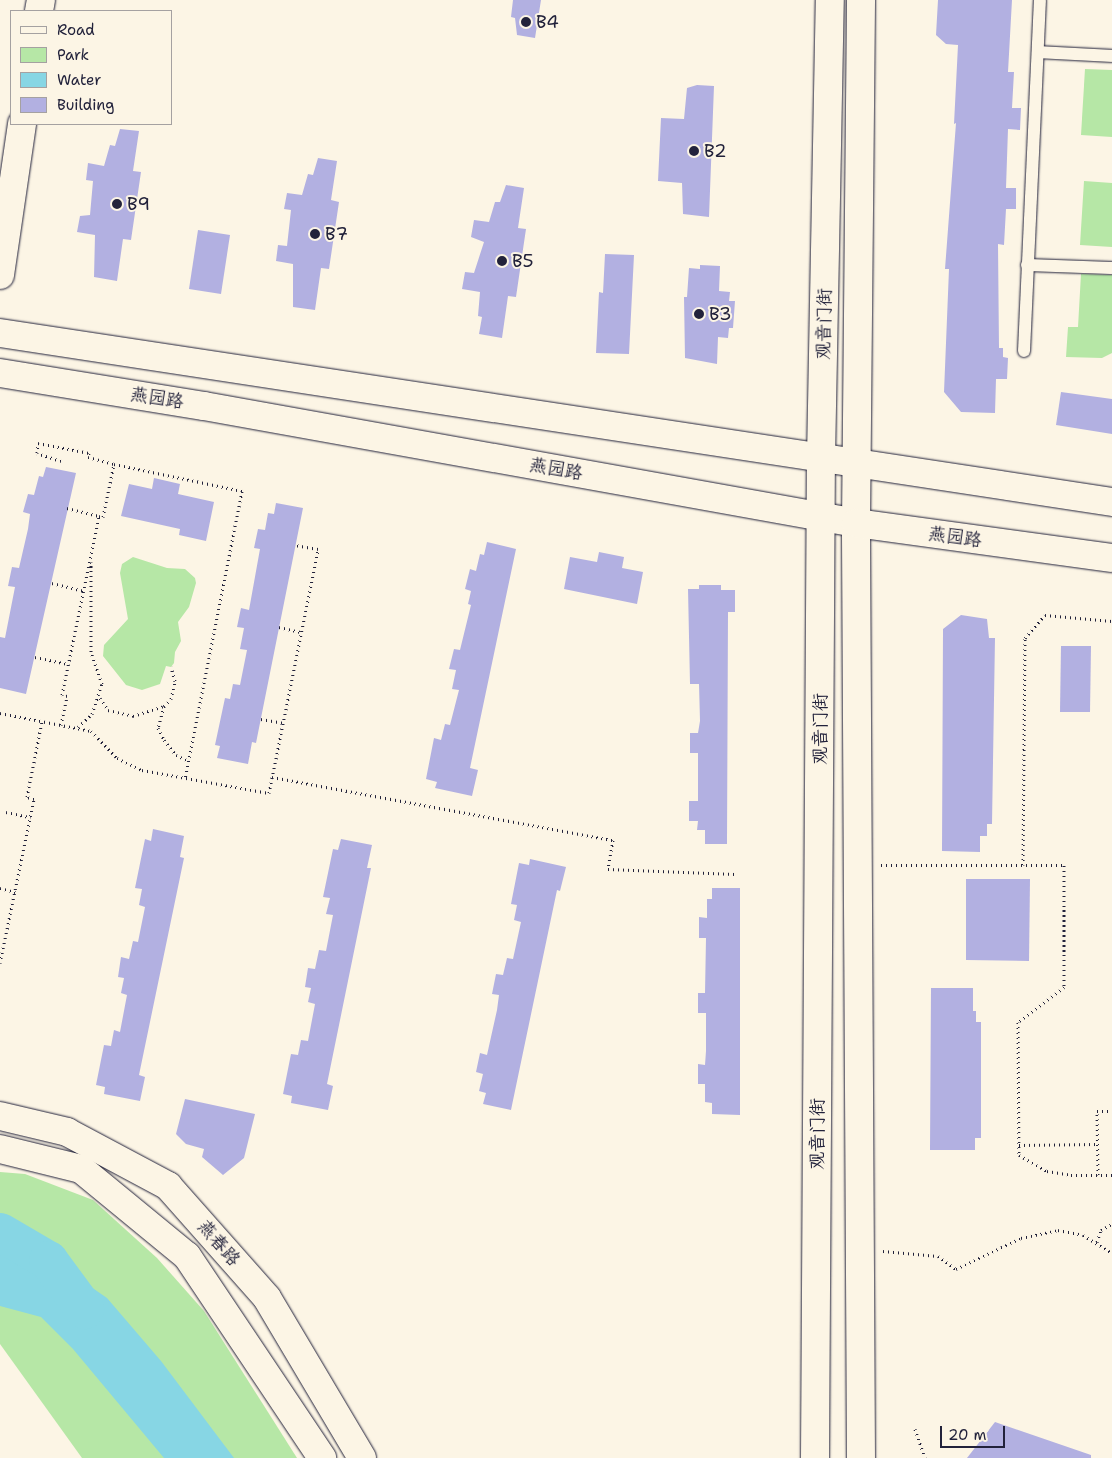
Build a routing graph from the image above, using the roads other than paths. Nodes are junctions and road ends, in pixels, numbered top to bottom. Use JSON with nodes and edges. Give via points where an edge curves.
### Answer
{"nodes":[{"id":1,"x":830,"y":0,"type":"edge"},
{"id":2,"x":861,"y":0,"type":"edge"},
{"id":3,"x":1040,"y":0,"type":"edge"},
{"id":4,"x":1038,"y":52,"type":"junction"},
{"id":5,"x":1112,"y":56,"type":"edge"},
{"id":6,"x":22,"y":125,"type":"edge"},
{"id":7,"x":1027,"y":265,"type":"junction"},
{"id":8,"x":1112,"y":268,"type":"edge"},
{"id":9,"x":0,"y":275,"type":"edge"},
{"id":10,"x":0,"y":334,"type":"edge"},
{"id":11,"x":1024,"y":351,"type":"dead end"},
{"id":12,"x":0,"y":373,"type":"edge"},
{"id":13,"x":821,"y":458,"type":"junction"},
{"id":14,"x":856,"y":463,"type":"junction"},
{"id":15,"x":1112,"y":502,"type":"edge"},
{"id":16,"x":821,"y":517,"type":"junction"},
{"id":17,"x":856,"y":523,"type":"junction"},
{"id":18,"x":1112,"y":558,"type":"edge"},
{"id":19,"x":0,"y":1116,"type":"edge"},
{"id":20,"x":0,"y":1149,"type":"edge"},
{"id":21,"x":322,"y":1458,"type":"edge"},
{"id":22,"x":362,"y":1458,"type":"edge"},
{"id":23,"x":815,"y":1458,"type":"edge"},
{"id":24,"x":861,"y":1458,"type":"edge"}],
"edges":[{"from":1,"to":13,"type":"street","name":"观音门街"},
{"from":2,"to":14,"type":"street","name":"观音门街"},
{"from":3,"to":4,"type":"lane"},
{"from":4,"to":5,"type":"lane"},
{"from":4,"to":7,"type":"lane"},
{"from":6,"to":9,"type":"street"},
{"from":7,"to":8,"type":"lane"},
{"from":7,"to":11,"type":"lane"},
{"from":10,"to":13,"type":"street"},
{"from":12,"to":16,"type":"street","name":"燕园路","via":[[204,406]]},
{"from":13,"to":14,"type":"street"},
{"from":13,"to":16,"type":"street","name":"观音门街"},
{"from":14,"to":15,"type":"street"},
{"from":14,"to":17,"type":"street","name":"观音门街"},
{"from":16,"to":17,"type":"street","name":"燕园路"},
{"from":16,"to":23,"type":"street","name":"观音门街"},
{"from":17,"to":18,"type":"street","name":"燕园路"},
{"from":17,"to":24,"type":"street","name":"观音门街"},
{"from":19,"to":22,"type":"street","name":"燕春路","via":[[67,1132],[168,1186],[267,1298]]},
{"from":20,"to":21,"type":"street","name":"燕春路","via":[[81,1169],[187,1256]]}]}
